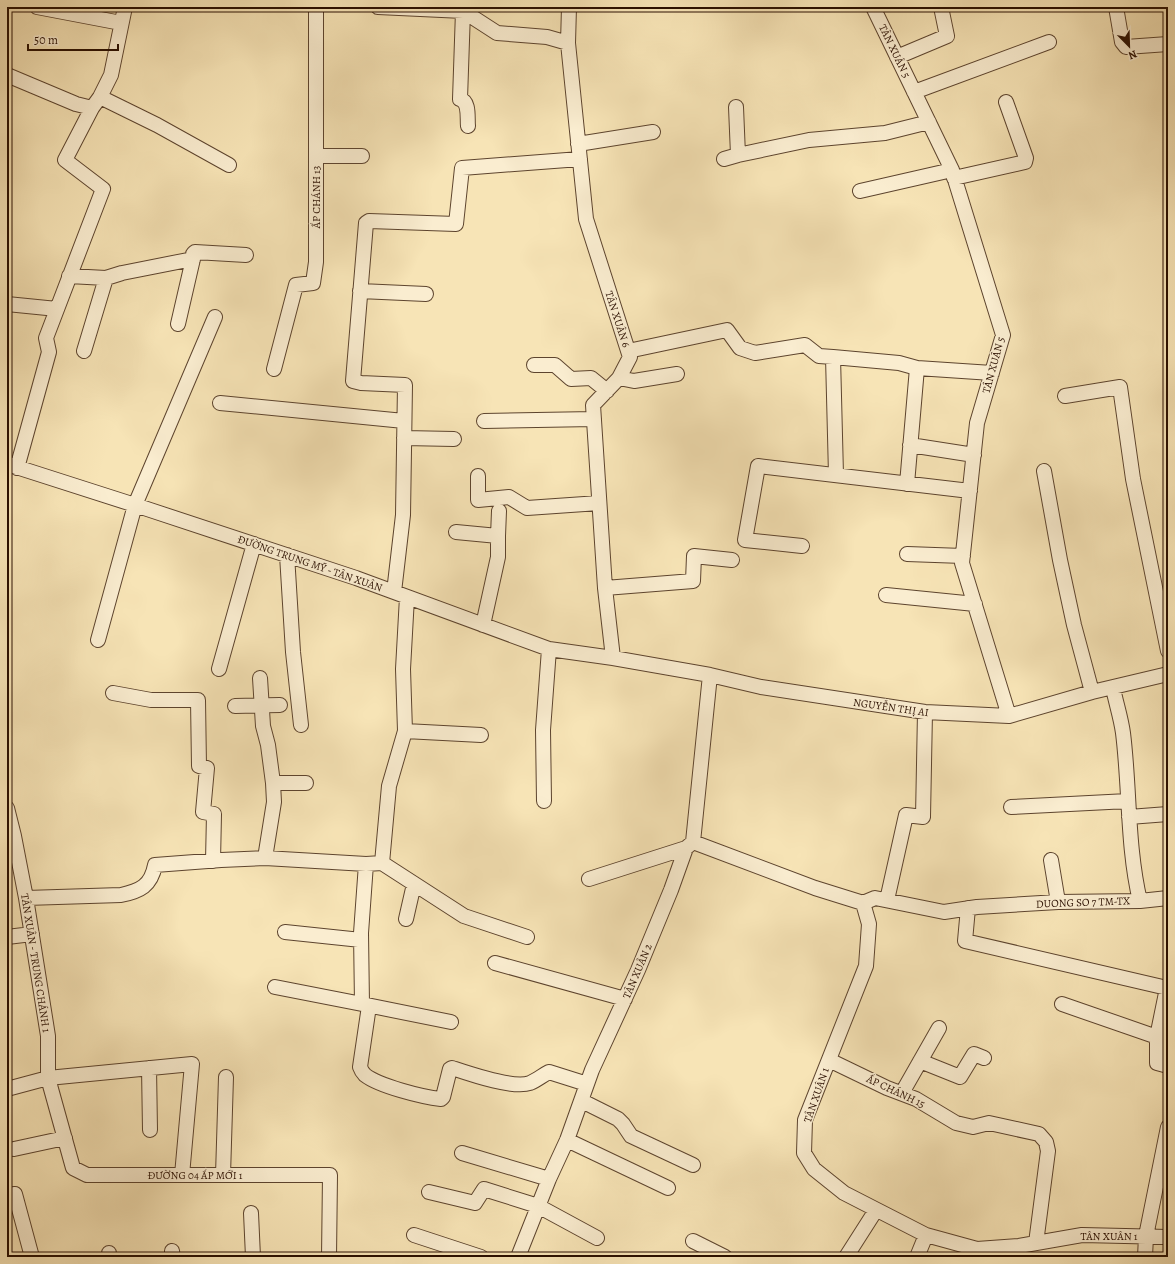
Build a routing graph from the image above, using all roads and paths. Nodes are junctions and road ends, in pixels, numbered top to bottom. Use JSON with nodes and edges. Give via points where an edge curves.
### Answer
{"nodes":[{"id":1,"x":37,"y":7,"type":"edge"},
{"id":2,"x":125,"y":7,"type":"edge"},
{"id":3,"x":316,"y":7,"type":"edge"},
{"id":4,"x":378,"y":7,"type":"edge"},
{"id":5,"x":569,"y":7,"type":"edge"},
{"id":6,"x":874,"y":7,"type":"edge"},
{"id":7,"x":941,"y":7,"type":"edge"},
{"id":8,"x":1116,"y":7,"type":"edge"},
{"id":9,"x":463,"y":9,"type":"edge"},
{"id":10,"x":121,"y":23,"type":"junction"},
{"id":11,"x":1049,"y":42,"type":"dead end"},
{"id":12,"x":568,"y":43,"type":"junction"},
{"id":13,"x":1168,"y":44,"type":"edge"},
{"id":14,"x":897,"y":57,"type":"junction"},
{"id":15,"x":7,"y":75,"type":"edge"},
{"id":16,"x":914,"y":92,"type":"junction"},
{"id":17,"x":100,"y":97,"type":"junction"},
{"id":18,"x":1006,"y":102,"type":"dead end"},
{"id":19,"x":736,"y":107,"type":"dead end"},
{"id":20,"x":92,"y":108,"type":"junction"},
{"id":21,"x":929,"y":122,"type":"junction"},
{"id":22,"x":468,"y":126,"type":"dead end"},
{"id":23,"x":653,"y":132,"type":"dead end"},
{"id":24,"x":578,"y":144,"type":"junction"},
{"id":25,"x":738,"y":155,"type":"junction"},
{"id":26,"x":316,"y":156,"type":"junction"},
{"id":27,"x":362,"y":156,"type":"dead end"},
{"id":28,"x":580,"y":159,"type":"junction"},
{"id":29,"x":724,"y":159,"type":"dead end"},
{"id":30,"x":229,"y":165,"type":"dead end"},
{"id":31,"x":953,"y":174,"type":"junction"},
{"id":32,"x":860,"y":191,"type":"dead end"},
{"id":33,"x":246,"y":255,"type":"dead end"},
{"id":34,"x":193,"y":259,"type":"junction"},
{"id":35,"x":69,"y":276,"type":"junction"},
{"id":36,"x":106,"y":278,"type":"junction"},
{"id":37,"x":360,"y":291,"type":"junction"},
{"id":38,"x":426,"y":294,"type":"dead end"},
{"id":39,"x":7,"y":304,"type":"edge"},
{"id":40,"x":57,"y":309,"type":"junction"},
{"id":41,"x":215,"y":317,"type":"dead end"},
{"id":42,"x":178,"y":324,"type":"dead end"},
{"id":43,"x":84,"y":351,"type":"dead end"},
{"id":44,"x":628,"y":351,"type":"junction"},
{"id":45,"x":833,"y":357,"type":"junction"},
{"id":46,"x":534,"y":365,"type":"dead end"},
{"id":47,"x":916,"y":368,"type":"junction"},
{"id":48,"x":274,"y":369,"type":"dead end"},
{"id":49,"x":992,"y":373,"type":"junction"},
{"id":50,"x":677,"y":374,"type":"dead end"},
{"id":51,"x":619,"y":378,"type":"junction"},
{"id":52,"x":607,"y":391,"type":"junction"},
{"id":53,"x":1065,"y":396,"type":"dead end"},
{"id":54,"x":220,"y":403,"type":"dead end"},
{"id":55,"x":594,"y":419,"type":"junction"},
{"id":56,"x":404,"y":421,"type":"junction"},
{"id":57,"x":484,"y":421,"type":"dead end"},
{"id":58,"x":404,"y":438,"type":"junction"},
{"id":59,"x":454,"y":439,"type":"dead end"},
{"id":60,"x":910,"y":445,"type":"junction"},
{"id":61,"x":974,"y":455,"type":"junction"},
{"id":62,"x":12,"y":466,"type":"edge"},
{"id":63,"x":1044,"y":471,"type":"dead end"},
{"id":64,"x":836,"y":475,"type":"junction"},
{"id":65,"x":478,"y":476,"type":"dead end"},
{"id":66,"x":907,"y":484,"type":"junction"},
{"id":67,"x":970,"y":491,"type":"junction"},
{"id":68,"x":599,"y":503,"type":"junction"},
{"id":69,"x":135,"y":505,"type":"junction"},
{"id":70,"x":500,"y":511,"type":"dead end"},
{"id":71,"x":456,"y":532,"type":"dead end"},
{"id":72,"x":498,"y":536,"type":"junction"},
{"id":73,"x":254,"y":544,"type":"junction"},
{"id":74,"x":802,"y":546,"type":"dead end"},
{"id":75,"x":907,"y":554,"type":"dead end"},
{"id":76,"x":287,"y":555,"type":"junction"},
{"id":77,"x":963,"y":556,"type":"junction"},
{"id":78,"x":732,"y":560,"type":"dead end"},
{"id":79,"x":605,"y":588,"type":"junction"},
{"id":80,"x":400,"y":594,"type":"junction"},
{"id":81,"x":886,"y":594,"type":"dead end"},
{"id":82,"x":975,"y":604,"type":"junction"},
{"id":83,"x":483,"y":625,"type":"junction"},
{"id":84,"x":98,"y":640,"type":"dead end"},
{"id":85,"x":549,"y":649,"type":"junction"},
{"id":86,"x":1168,"y":651,"type":"edge"},
{"id":87,"x":613,"y":658,"type":"junction"},
{"id":88,"x":218,"y":669,"type":"dead end"},
{"id":89,"x":1168,"y":674,"type":"edge"},
{"id":90,"x":710,"y":675,"type":"junction"},
{"id":91,"x":260,"y":678,"type":"dead end"},
{"id":92,"x":1113,"y":688,"type":"junction"},
{"id":93,"x":1092,"y":692,"type":"junction"},
{"id":94,"x":113,"y":693,"type":"dead end"},
{"id":95,"x":280,"y":705,"type":"dead end"},
{"id":96,"x":235,"y":706,"type":"dead end"},
{"id":97,"x":262,"y":706,"type":"junction"},
{"id":98,"x":925,"y":712,"type":"junction"},
{"id":99,"x":1009,"y":716,"type":"junction"},
{"id":100,"x":301,"y":725,"type":"dead end"},
{"id":101,"x":405,"y":731,"type":"junction"},
{"id":102,"x":481,"y":735,"type":"dead end"},
{"id":103,"x":273,"y":783,"type":"junction"},
{"id":104,"x":306,"y":783,"type":"dead end"},
{"id":105,"x":1128,"y":801,"type":"junction"},
{"id":106,"x":544,"y":802,"type":"dead end"},
{"id":107,"x":1011,"y":807,"type":"dead end"},
{"id":108,"x":7,"y":808,"type":"edge"},
{"id":109,"x":1168,"y":814,"type":"edge"},
{"id":110,"x":1129,"y":817,"type":"junction"},
{"id":111,"x":690,"y":845,"type":"junction"},
{"id":112,"x":12,"y":849,"type":"edge"},
{"id":113,"x":265,"y":858,"type":"junction"},
{"id":114,"x":213,"y":860,"type":"junction"},
{"id":115,"x":1051,"y":860,"type":"dead end"},
{"id":116,"x":382,"y":863,"type":"junction"},
{"id":117,"x":366,"y":864,"type":"junction"},
{"id":118,"x":589,"y":879,"type":"dead end"},
{"id":119,"x":414,"y":884,"type":"junction"},
{"id":120,"x":26,"y":898,"type":"junction"},
{"id":121,"x":1168,"y":898,"type":"edge"},
{"id":122,"x":886,"y":900,"type":"junction"},
{"id":123,"x":1140,"y":901,"type":"junction"},
{"id":124,"x":1058,"y":902,"type":"junction"},
{"id":125,"x":863,"y":903,"type":"junction"},
{"id":126,"x":968,"y":908,"type":"junction"},
{"id":127,"x":406,"y":919,"type":"dead end"},
{"id":128,"x":285,"y":932,"type":"dead end"},
{"id":129,"x":32,"y":934,"type":"junction"},
{"id":130,"x":526,"y":936,"type":"dead end"},
{"id":131,"x":7,"y":937,"type":"edge"},
{"id":132,"x":361,"y":940,"type":"junction"},
{"id":133,"x":495,"y":962,"type":"dead end"},
{"id":134,"x":275,"y":987,"type":"dead end"},
{"id":135,"x":1166,"y":998,"type":"edge"},
{"id":136,"x":625,"y":999,"type":"junction"},
{"id":137,"x":1062,"y":1004,"type":"dead end"},
{"id":138,"x":365,"y":1005,"type":"junction"},
{"id":139,"x":451,"y":1022,"type":"dead end"},
{"id":140,"x":939,"y":1028,"type":"dead end"},
{"id":141,"x":1157,"y":1037,"type":"junction"},
{"id":142,"x":984,"y":1058,"type":"dead end"},
{"id":143,"x":828,"y":1060,"type":"junction"},
{"id":144,"x":920,"y":1061,"type":"junction"},
{"id":145,"x":1168,"y":1066,"type":"edge"},
{"id":146,"x":149,"y":1068,"type":"junction"},
{"id":147,"x":226,"y":1077,"type":"dead end"},
{"id":148,"x":48,"y":1078,"type":"junction"},
{"id":149,"x":587,"y":1084,"type":"junction"},
{"id":150,"x":7,"y":1088,"type":"edge"},
{"id":151,"x":902,"y":1093,"type":"junction"},
{"id":152,"x":582,"y":1101,"type":"junction"},
{"id":153,"x":1168,"y":1127,"type":"edge"},
{"id":154,"x":150,"y":1130,"type":"dead end"},
{"id":155,"x":65,"y":1138,"type":"junction"},
{"id":156,"x":567,"y":1140,"type":"junction"},
{"id":157,"x":14,"y":1149,"type":"dead end"},
{"id":158,"x":462,"y":1153,"type":"dead end"},
{"id":159,"x":693,"y":1165,"type":"dead end"},
{"id":160,"x":182,"y":1175,"type":"junction"},
{"id":161,"x":223,"y":1175,"type":"junction"},
{"id":162,"x":549,"y":1179,"type":"junction"},
{"id":163,"x":668,"y":1188,"type":"dead end"},
{"id":164,"x":430,"y":1192,"type":"dead end"},
{"id":165,"x":7,"y":1195,"type":"edge"},
{"id":166,"x":538,"y":1206,"type":"junction"},
{"id":167,"x":876,"y":1210,"type":"junction"},
{"id":168,"x":251,"y":1213,"type":"dead end"},
{"id":169,"x":414,"y":1235,"type":"dead end"},
{"id":170,"x":926,"y":1235,"type":"junction"},
{"id":171,"x":1146,"y":1236,"type":"junction"},
{"id":172,"x":1168,"y":1237,"type":"edge"},
{"id":173,"x":597,"y":1238,"type":"dead end"},
{"id":174,"x":693,"y":1241,"type":"dead end"},
{"id":175,"x":1036,"y":1243,"type":"junction"},
{"id":176,"x":996,"y":1252,"type":"edge"},
{"id":177,"x":32,"y":1257,"type":"edge"},
{"id":178,"x":253,"y":1257,"type":"edge"},
{"id":179,"x":329,"y":1257,"type":"edge"},
{"id":180,"x":481,"y":1257,"type":"edge"},
{"id":181,"x":518,"y":1257,"type":"edge"},
{"id":182,"x":725,"y":1257,"type":"edge"},
{"id":183,"x":846,"y":1257,"type":"edge"},
{"id":184,"x":917,"y":1257,"type":"edge"},
{"id":185,"x":1144,"y":1257,"type":"edge"}],
"edges":[{"from":1,"to":10,"type":"street"},
{"from":2,"to":10,"type":"street"},
{"from":3,"to":26,"type":"street","name":"ẤP CHÁNH 13"},
{"from":4,"to":9,"type":"street"},
{"from":5,"to":12,"type":"street","name":"TÂN XUÂN 6"},
{"from":6,"to":14,"type":"street","name":"TÂN XUÂN 5"},
{"from":7,"to":14,"type":"street","via":[[947,36]]},
{"from":8,"to":13,"type":"street","via":[[1122,42],[1126,47]]},
{"from":9,"to":12,"type":"street","via":[[497,33],[547,37]]},
{"from":9,"to":22,"type":"street","via":[[460,99],[466,103]]},
{"from":10,"to":17,"type":"street","via":[[111,75]]},
{"from":11,"to":16,"type":"street"},
{"from":12,"to":24,"type":"street","name":"TÂN XUÂN 6"},
{"from":14,"to":16,"type":"street","name":"TÂN XUÂN 5"},
{"from":15,"to":20,"type":"street","via":[[76,104]]},
{"from":16,"to":21,"type":"street","name":"TÂN XUÂN 5"},
{"from":17,"to":20,"type":"street"},
{"from":17,"to":30,"type":"street"},
{"from":18,"to":31,"type":"street","via":[[1026,158],[1025,162]]},
{"from":19,"to":25,"type":"street"},
{"from":20,"to":35,"type":"street","via":[[66,160],[103,188]]},
{"from":21,"to":25,"type":"street","via":[[885,133],[809,140]]},
{"from":21,"to":31,"type":"street","name":"TÂN XUÂN 5"},
{"from":23,"to":24,"type":"street"},
{"from":24,"to":28,"type":"street","name":"TÂN XUÂN 6"},
{"from":25,"to":29,"type":"street"},
{"from":26,"to":27,"type":"street"},
{"from":26,"to":48,"type":"street","name":"ẤP CHÁNH 13","via":[[316,262],[313,283],[296,284]]},
{"from":28,"to":37,"type":"street","via":[[462,168],[456,224],[367,221]]},
{"from":28,"to":44,"type":"street","name":"TÂN XUÂN 6","via":[[586,219]]},
{"from":31,"to":32,"type":"street"},
{"from":31,"to":49,"type":"street","name":"TÂN XUÂN 5","via":[[1003,335]]},
{"from":33,"to":34,"type":"street","via":[[195,252]]},
{"from":34,"to":36,"type":"street"},
{"from":34,"to":42,"type":"street"},
{"from":35,"to":36,"type":"street"},
{"from":35,"to":40,"type":"street"},
{"from":36,"to":43,"type":"street"},
{"from":37,"to":38,"type":"street"},
{"from":37,"to":56,"type":"street","via":[[353,381],[405,385]]},
{"from":39,"to":40,"type":"street"},
{"from":40,"to":62,"type":"street","via":[[46,338],[49,352]]},
{"from":41,"to":69,"type":"street"},
{"from":44,"to":45,"type":"street","via":[[727,330],[740,348],[755,353],[805,345],[819,356]]},
{"from":44,"to":51,"type":"street","name":"TÂN XUÂN 6","via":[[630,357]]},
{"from":45,"to":47,"type":"street","via":[[899,363]]},
{"from":45,"to":64,"type":"street"},
{"from":46,"to":52,"type":"street","via":[[555,364],[571,380],[592,378]]},
{"from":47,"to":49,"type":"street"},
{"from":47,"to":60,"type":"street"},
{"from":49,"to":61,"type":"street","name":"TÂN XUÂN 5","via":[[977,423]]},
{"from":50,"to":51,"type":"street","via":[[634,381]]},
{"from":51,"to":52,"type":"street","name":"TÂN XUÂN 6"},
{"from":52,"to":55,"type":"street","name":"TÂN XUÂN 6","via":[[593,405]]},
{"from":53,"to":86,"type":"street","via":[[1120,387],[1133,479]]},
{"from":54,"to":56,"type":"street"},
{"from":55,"to":57,"type":"street"},
{"from":55,"to":68,"type":"street","name":"TÂN XUÂN 6"},
{"from":56,"to":58,"type":"street"},
{"from":58,"to":59,"type":"street"},
{"from":58,"to":80,"type":"street"},
{"from":60,"to":61,"type":"street"},
{"from":60,"to":66,"type":"street"},
{"from":61,"to":67,"type":"street","name":"TÂN XUÂN 5"},
{"from":62,"to":69,"type":"street","name":"ĐƯỜNG TRUNG MỸ - TÂN XUÂN"},
{"from":63,"to":93,"type":"street","via":[[1074,625]]},
{"from":64,"to":66,"type":"street"},
{"from":64,"to":74,"type":"street","via":[[758,466],[746,540]]},
{"from":65,"to":68,"type":"street","via":[[478,500],[509,497],[527,508]]},
{"from":66,"to":67,"type":"street"},
{"from":67,"to":77,"type":"street","name":"TÂN XUÂN 5"},
{"from":68,"to":79,"type":"street","name":"TÂN XUÂN 6"},
{"from":69,"to":73,"type":"street","name":"ĐƯỜNG TRUNG MỸ - TÂN XUÂN"},
{"from":69,"to":84,"type":"street"},
{"from":70,"to":72,"type":"street"},
{"from":71,"to":72,"type":"street"},
{"from":72,"to":83,"type":"street","via":[[498,556]]},
{"from":73,"to":76,"type":"street","name":"ĐƯỜNG TRUNG MỸ - TÂN XUÂN"},
{"from":73,"to":88,"type":"street"},
{"from":75,"to":77,"type":"street"},
{"from":76,"to":80,"type":"street","name":"ĐƯỜNG TRUNG MỸ - TÂN XUÂN"},
{"from":76,"to":100,"type":"street"},
{"from":77,"to":82,"type":"street","name":"TÂN XUÂN 5","via":[[962,563]]},
{"from":78,"to":79,"type":"street","via":[[694,556],[693,581]]},
{"from":79,"to":87,"type":"street","name":"TÂN XUÂN 6"},
{"from":80,"to":83,"type":"street","name":"ĐƯỜNG TRUNG MỸ - TÂN XUÂN"},
{"from":80,"to":101,"type":"street"},
{"from":81,"to":82,"type":"street"},
{"from":82,"to":99,"type":"street","name":"TÂN XUÂN 5"},
{"from":83,"to":85,"type":"street","name":"ĐƯỜNG TRUNG MỸ - TÂN XUÂN"},
{"from":85,"to":87,"type":"street","name":"ĐƯỜNG TRUNG MỸ - TÂN XUÂN"},
{"from":85,"to":106,"type":"street","via":[[543,730]]},
{"from":87,"to":90,"type":"street","name":"NGUYỄN THỊ AI"},
{"from":89,"to":92,"type":"street","name":"NGUYỄN THỊ AI"},
{"from":90,"to":98,"type":"street","name":"NGUYỄN THỊ AI","via":[[761,687]]},
{"from":90,"to":111,"type":"street","name":"TÂN XUÂN 2"},
{"from":91,"to":97,"type":"street"},
{"from":92,"to":93,"type":"street","name":"NGUYỄN THỊ AI"},
{"from":92,"to":105,"type":"street","name":"DUONG SO 7 TM-TX","via":[[1123,732]]},
{"from":93,"to":99,"type":"street","name":"NGUYỄN THỊ AI"},
{"from":94,"to":114,"type":"street","via":[[151,700],[198,700],[199,766],[207,768],[203,812],[214,814]]},
{"from":95,"to":97,"type":"street"},
{"from":96,"to":97,"type":"street"},
{"from":97,"to":103,"type":"street"},
{"from":98,"to":99,"type":"street","name":"NGUYỄN THỊ AI"},
{"from":98,"to":122,"type":"street","via":[[923,816],[906,815]]},
{"from":101,"to":102,"type":"street"},
{"from":101,"to":116,"type":"street","via":[[389,786]]},
{"from":103,"to":104,"type":"street"},
{"from":103,"to":113,"type":"street","via":[[274,802]]},
{"from":105,"to":107,"type":"street"},
{"from":105,"to":110,"type":"street","name":"DUONG SO 7 TM-TX"},
{"from":108,"to":112,"type":"street","name":"TÂN XUÂN - TRUNG CHÁNH 1"},
{"from":109,"to":110,"type":"street"},
{"from":110,"to":123,"type":"street","name":"DUONG SO 7 TM-TX"},
{"from":111,"to":118,"type":"street"},
{"from":111,"to":125,"type":"street"},
{"from":111,"to":136,"type":"street","name":"TÂN XUÂN 2"},
{"from":112,"to":120,"type":"street","name":"TÂN XUÂN - TRUNG CHÁNH 1"},
{"from":113,"to":114,"type":"street"},
{"from":113,"to":117,"type":"street"},
{"from":114,"to":120,"type":"street","via":[[155,865],[153,876],[147,884],[135,892],[121,895]]},
{"from":115,"to":124,"type":"street"},
{"from":116,"to":117,"type":"street"},
{"from":116,"to":119,"type":"street"},
{"from":117,"to":132,"type":"street"},
{"from":119,"to":127,"type":"street"},
{"from":119,"to":130,"type":"street","via":[[464,916]]},
{"from":120,"to":129,"type":"street","name":"TÂN XUÂN - TRUNG CHÁNH 1"},
{"from":121,"to":123,"type":"street"},
{"from":122,"to":125,"type":"street","name":"DUONG SO 7 TM-TX","via":[[876,898]]},
{"from":122,"to":126,"type":"street","name":"DUONG SO 7 TM-TX","via":[[944,912]]},
{"from":123,"to":124,"type":"street","name":"DUONG SO 7 TM-TX"},
{"from":124,"to":126,"type":"street","name":"DUONG SO 7 TM-TX"},
{"from":125,"to":143,"type":"street","name":"TÂN XUÂN 1","via":[[869,924],[866,966]]},
{"from":126,"to":135,"type":"street","via":[[965,941],[1167,988]]},
{"from":128,"to":132,"type":"street"},
{"from":129,"to":131,"type":"street"},
{"from":129,"to":148,"type":"street","name":"TÂN XUÂN - TRUNG CHÁNH 1","via":[[48,1036]]},
{"from":132,"to":138,"type":"street"},
{"from":133,"to":136,"type":"street"},
{"from":134,"to":138,"type":"street"},
{"from":135,"to":141,"type":"street"},
{"from":136,"to":149,"type":"street","name":"TÂN XUÂN 2"},
{"from":137,"to":141,"type":"street"},
{"from":138,"to":139,"type":"street"},
{"from":138,"to":149,"type":"street","via":[[360,1068],[364,1074],[388,1086],[441,1100],[452,1068],[488,1079],[518,1084],[531,1082],[549,1072]]},
{"from":140,"to":144,"type":"street"},
{"from":141,"to":145,"type":"street","via":[[1157,1063]]},
{"from":142,"to":144,"type":"street","via":[[974,1054],[960,1077]]},
{"from":143,"to":151,"type":"street","name":"ẤP CHÁNH 15"},
{"from":143,"to":167,"type":"street","name":"TÂN XUÂN 1","via":[[805,1120],[804,1153],[814,1170],[844,1193]]},
{"from":144,"to":151,"type":"street"},
{"from":146,"to":148,"type":"street"},
{"from":146,"to":154,"type":"street"},
{"from":146,"to":160,"type":"street","via":[[192,1064]]},
{"from":147,"to":161,"type":"street"},
{"from":148,"to":150,"type":"street"},
{"from":148,"to":155,"type":"street","name":"ĐƯỜNG 04 ẤP MỚI 1"},
{"from":149,"to":152,"type":"street","name":"TÂN XUÂN 2"},
{"from":151,"to":175,"type":"street","name":"ẤP CHÁNH 15","via":[[956,1123],[973,1127],[989,1123],[1039,1134],[1046,1142],[1048,1151]]},
{"from":152,"to":156,"type":"street","name":"TÂN XUÂN 2"},
{"from":152,"to":159,"type":"street","via":[[618,1119],[631,1136]]},
{"from":153,"to":171,"type":"street"},
{"from":155,"to":157,"type":"street"},
{"from":155,"to":160,"type":"street","name":"ĐƯỜNG 04 ẤP MỚI 1","via":[[73,1168],[87,1175]]},
{"from":156,"to":162,"type":"street","name":"TÂN XUÂN 2"},
{"from":156,"to":163,"type":"street"},
{"from":158,"to":162,"type":"street"},
{"from":160,"to":161,"type":"street","name":"ĐƯỜNG 04 ẤP MỚI 1"},
{"from":161,"to":179,"type":"street","name":"ĐƯỜNG 04 ẤP MỚI 1","via":[[330,1175]]},
{"from":162,"to":166,"type":"street","name":"TÂN XUÂN 2"},
{"from":164,"to":166,"type":"street","via":[[475,1203],[484,1189]]},
{"from":165,"to":177,"type":"street","via":[[15,1194]]},
{"from":166,"to":173,"type":"street"},
{"from":166,"to":181,"type":"street","name":"TÂN XUÂN 2"},
{"from":167,"to":170,"type":"street","name":"TÂN XUÂN 1"},
{"from":167,"to":183,"type":"street"},
{"from":168,"to":178,"type":"street"},
{"from":169,"to":180,"type":"street"},
{"from":170,"to":176,"type":"street","name":"TÂN XUÂN 1"},
{"from":170,"to":184,"type":"street"},
{"from":171,"to":172,"type":"street","name":"TÂN XUÂN 1"},
{"from":171,"to":175,"type":"street","name":"TÂN XUÂN 1","via":[[1082,1235]]},
{"from":171,"to":185,"type":"street"},
{"from":174,"to":182,"type":"street"},
{"from":175,"to":176,"type":"street","name":"TÂN XUÂN 1"}]}
